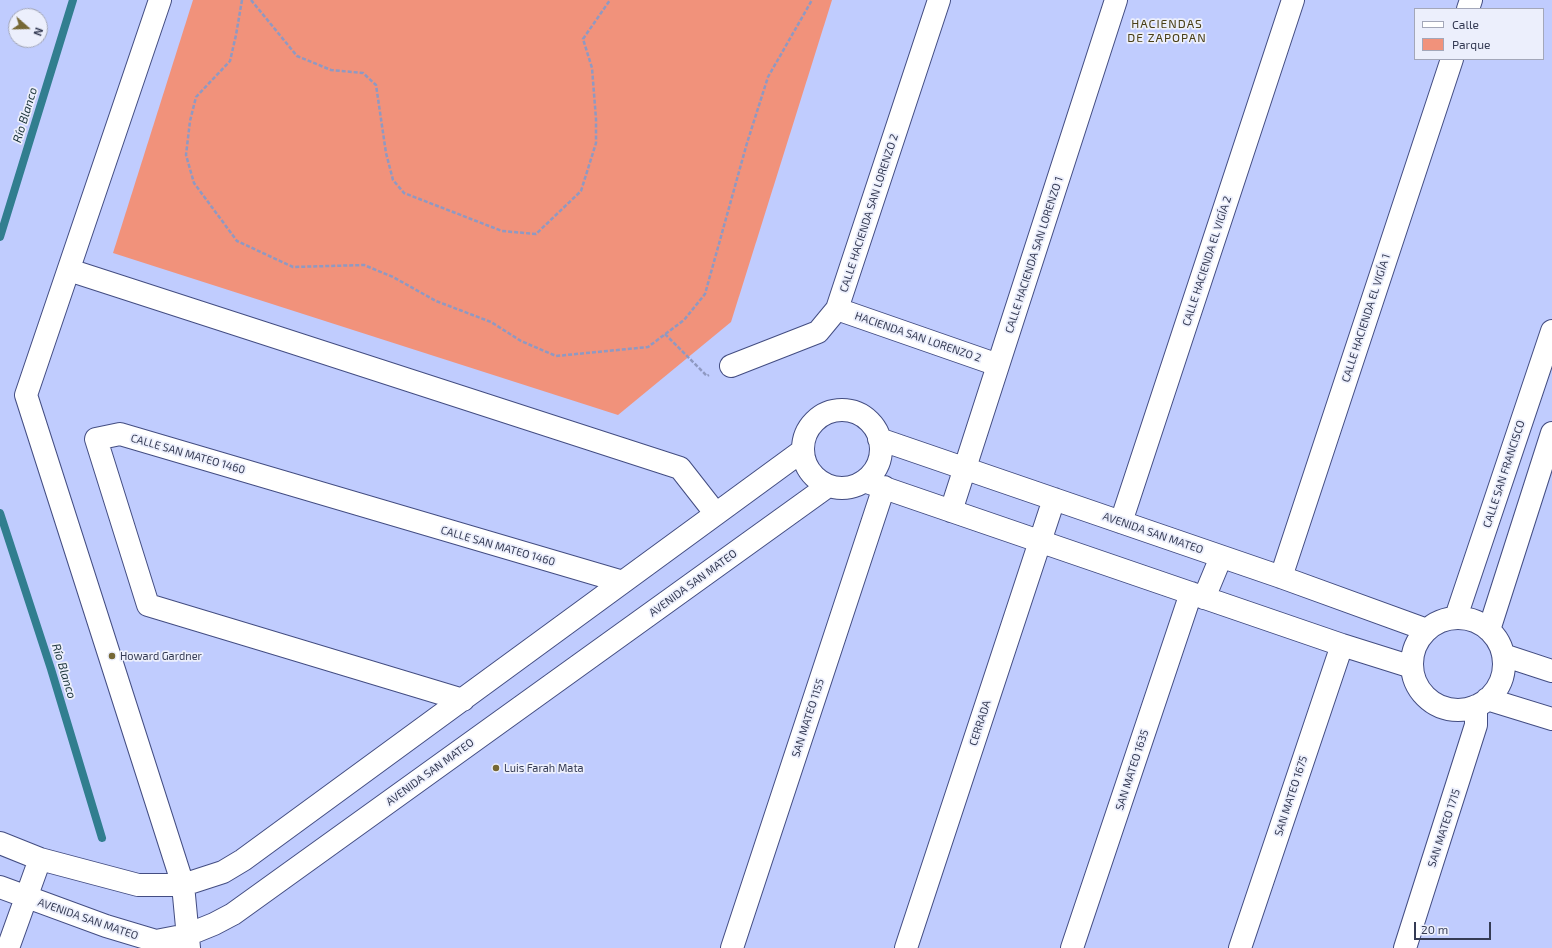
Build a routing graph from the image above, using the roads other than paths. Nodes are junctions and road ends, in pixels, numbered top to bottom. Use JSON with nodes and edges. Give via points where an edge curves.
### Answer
{"nodes":[{"id":1,"x":160,"y":0,"type":"edge"},
{"id":2,"x":939,"y":0,"type":"edge"},
{"id":3,"x":1116,"y":0,"type":"edge"},
{"id":4,"x":1293,"y":0,"type":"edge"},
{"id":5,"x":1452,"y":60,"type":"edge"},
{"id":6,"x":69,"y":270,"type":"junction"},
{"id":7,"x":837,"y":309,"type":"junction"},
{"id":8,"x":1552,"y":330,"type":"edge"},
{"id":9,"x":998,"y":365,"type":"junction"},
{"id":10,"x":731,"y":366,"type":"road end"},
{"id":11,"x":1552,"y":433,"type":"edge"},
{"id":12,"x":879,"y":439,"type":"junction"},
{"id":13,"x":802,"y":451,"type":"junction"},
{"id":14,"x":964,"y":469,"type":"junction"},
{"id":15,"x":874,"y":484,"type":"junction"},
{"id":16,"x":828,"y":486,"type":"junction"},
{"id":17,"x":1054,"y":499,"type":"junction"},
{"id":18,"x":951,"y":511,"type":"junction"},
{"id":19,"x":716,"y":514,"type":"junction"},
{"id":20,"x":1121,"y":522,"type":"junction"},
{"id":21,"x":1040,"y":541,"type":"junction"},
{"id":22,"x":1221,"y":556,"type":"junction"},
{"id":23,"x":1281,"y":577,"type":"junction"},
{"id":24,"x":623,"y":582,"type":"junction"},
{"id":25,"x":1198,"y":595,"type":"junction"},
{"id":26,"x":1456,"y":617,"type":"junction"},
{"id":27,"x":1427,"y":630,"type":"junction"},
{"id":28,"x":1489,"y":630,"type":"junction"},
{"id":29,"x":1342,"y":645,"type":"junction"},
{"id":30,"x":1503,"y":655,"type":"junction"},
{"id":31,"x":1412,"y":667,"type":"junction"},
{"id":32,"x":1552,"y":671,"type":"edge"},
{"id":33,"x":463,"y":700,"type":"junction"},
{"id":34,"x":1482,"y":703,"type":"junction"},
{"id":35,"x":1552,"y":720,"type":"edge"},
{"id":36,"x":0,"y":843,"type":"edge"},
{"id":37,"x":40,"y":859,"type":"junction"},
{"id":38,"x":183,"y":885,"type":"junction"},
{"id":39,"x":0,"y":887,"type":"edge"},
{"id":40,"x":26,"y":898,"type":"junction"},
{"id":41,"x":188,"y":942,"type":"edge"},
{"id":42,"x":8,"y":948,"type":"edge"},
{"id":43,"x":732,"y":948,"type":"edge"},
{"id":44,"x":906,"y":948,"type":"edge"},
{"id":45,"x":1072,"y":948,"type":"edge"},
{"id":46,"x":1240,"y":948,"type":"edge"},
{"id":47,"x":1405,"y":948,"type":"edge"}],
"edges":[{"from":1,"to":6,"type":"street"},
{"from":2,"to":7,"type":"street","name":"CALLE HACIENDA SAN LORENZO 2"},
{"from":3,"to":9,"type":"street","name":"CALLE HACIENDA SAN LORENZO 1"},
{"from":4,"to":20,"type":"street","name":"CALLE HACIENDA EL VIGÍA 2"},
{"from":5,"to":23,"type":"street","name":"CALLE HACIENDA EL VIGÍA 1"},
{"from":6,"to":19,"type":"street","via":[[680,468]]},
{"from":6,"to":38,"type":"street","via":[[26,395]]},
{"from":7,"to":9,"type":"street","name":"HACIENDA SAN LORENZO 2"},
{"from":7,"to":10,"type":"street","name":"CALLE HACIENDA SAN LORENZO 2","via":[[818,332]]},
{"from":8,"to":26,"type":"street","name":"CALLE SAN FRANCISCO"},
{"from":9,"to":14,"type":"street","name":"CALLE HACIENDA SAN LORENZO 1"},
{"from":11,"to":28,"type":"street"},
{"from":12,"to":13,"type":"street","via":[[873,426],[863,417],[850,411],[836,411],[822,416],[812,424],[805,437]]},
{"from":12,"to":14,"type":"street","name":"AVENIDA SAN MATEO"},
{"from":12,"to":15,"type":"street","via":[[880,451],[873,473]]},
{"from":13,"to":16,"type":"street","via":[[806,466],[815,478]]},
{"from":13,"to":19,"type":"street"},
{"from":14,"to":17,"type":"street","name":"AVENIDA SAN MATEO"},
{"from":14,"to":18,"type":"street","name":"CALLE HACIENDA SAN LORENZO 1"},
{"from":15,"to":16,"type":"street","via":[[840,489]]},
{"from":15,"to":18,"type":"street"},
{"from":15,"to":43,"type":"street","name":"SAN MATEO 1155"},
{"from":16,"to":41,"type":"street","name":"AVENIDA SAN MATEO","via":[[233,914]]},
{"from":17,"to":20,"type":"street","name":"AVENIDA SAN MATEO"},
{"from":17,"to":21,"type":"street","name":"CERRADA"},
{"from":18,"to":21,"type":"street"},
{"from":19,"to":24,"type":"street"},
{"from":20,"to":22,"type":"street","name":"AVENIDA SAN MATEO"},
{"from":21,"to":25,"type":"street"},
{"from":21,"to":44,"type":"street","name":"CERRADA"},
{"from":22,"to":23,"type":"street","name":"AVENIDA SAN MATEO"},
{"from":22,"to":25,"type":"street","name":"SAN MATEO 1635"},
{"from":23,"to":27,"type":"street","name":"AVENIDA SAN MATEO"},
{"from":24,"to":33,"type":"street"},
{"from":24,"to":33,"type":"street","name":"CALLE SAN MATEO 1460","via":[[120,434],[96,439],[148,605]]},
{"from":25,"to":29,"type":"street"},
{"from":25,"to":45,"type":"street","name":"SAN MATEO 1635"},
{"from":26,"to":27,"type":"street","via":[[1440,621]]},
{"from":26,"to":28,"type":"street","via":[[1474,620]]},
{"from":27,"to":31,"type":"street","via":[[1415,647]]},
{"from":28,"to":30,"type":"street","via":[[1498,641]]},
{"from":29,"to":31,"type":"street"},
{"from":29,"to":46,"type":"street","name":"SAN MATEO 1675"},
{"from":30,"to":32,"type":"street"},
{"from":30,"to":34,"type":"street","via":[[1501,680],[1496,690]]},
{"from":31,"to":34,"type":"street","via":[[1416,684],[1427,698],[1442,707],[1459,710]]},
{"from":33,"to":38,"type":"street","via":[[243,860],[223,872]]},
{"from":34,"to":35,"type":"street"},
{"from":34,"to":47,"type":"street","name":"SAN MATEO 1715"},
{"from":36,"to":37,"type":"street"},
{"from":37,"to":38,"type":"street","via":[[138,885]]},
{"from":37,"to":40,"type":"street"},
{"from":38,"to":41,"type":"street"},
{"from":39,"to":40,"type":"street","name":"AVENIDA SAN MATEO"},
{"from":40,"to":41,"type":"street","name":"AVENIDA SAN MATEO","via":[[156,941]]},
{"from":40,"to":42,"type":"street"}]}
